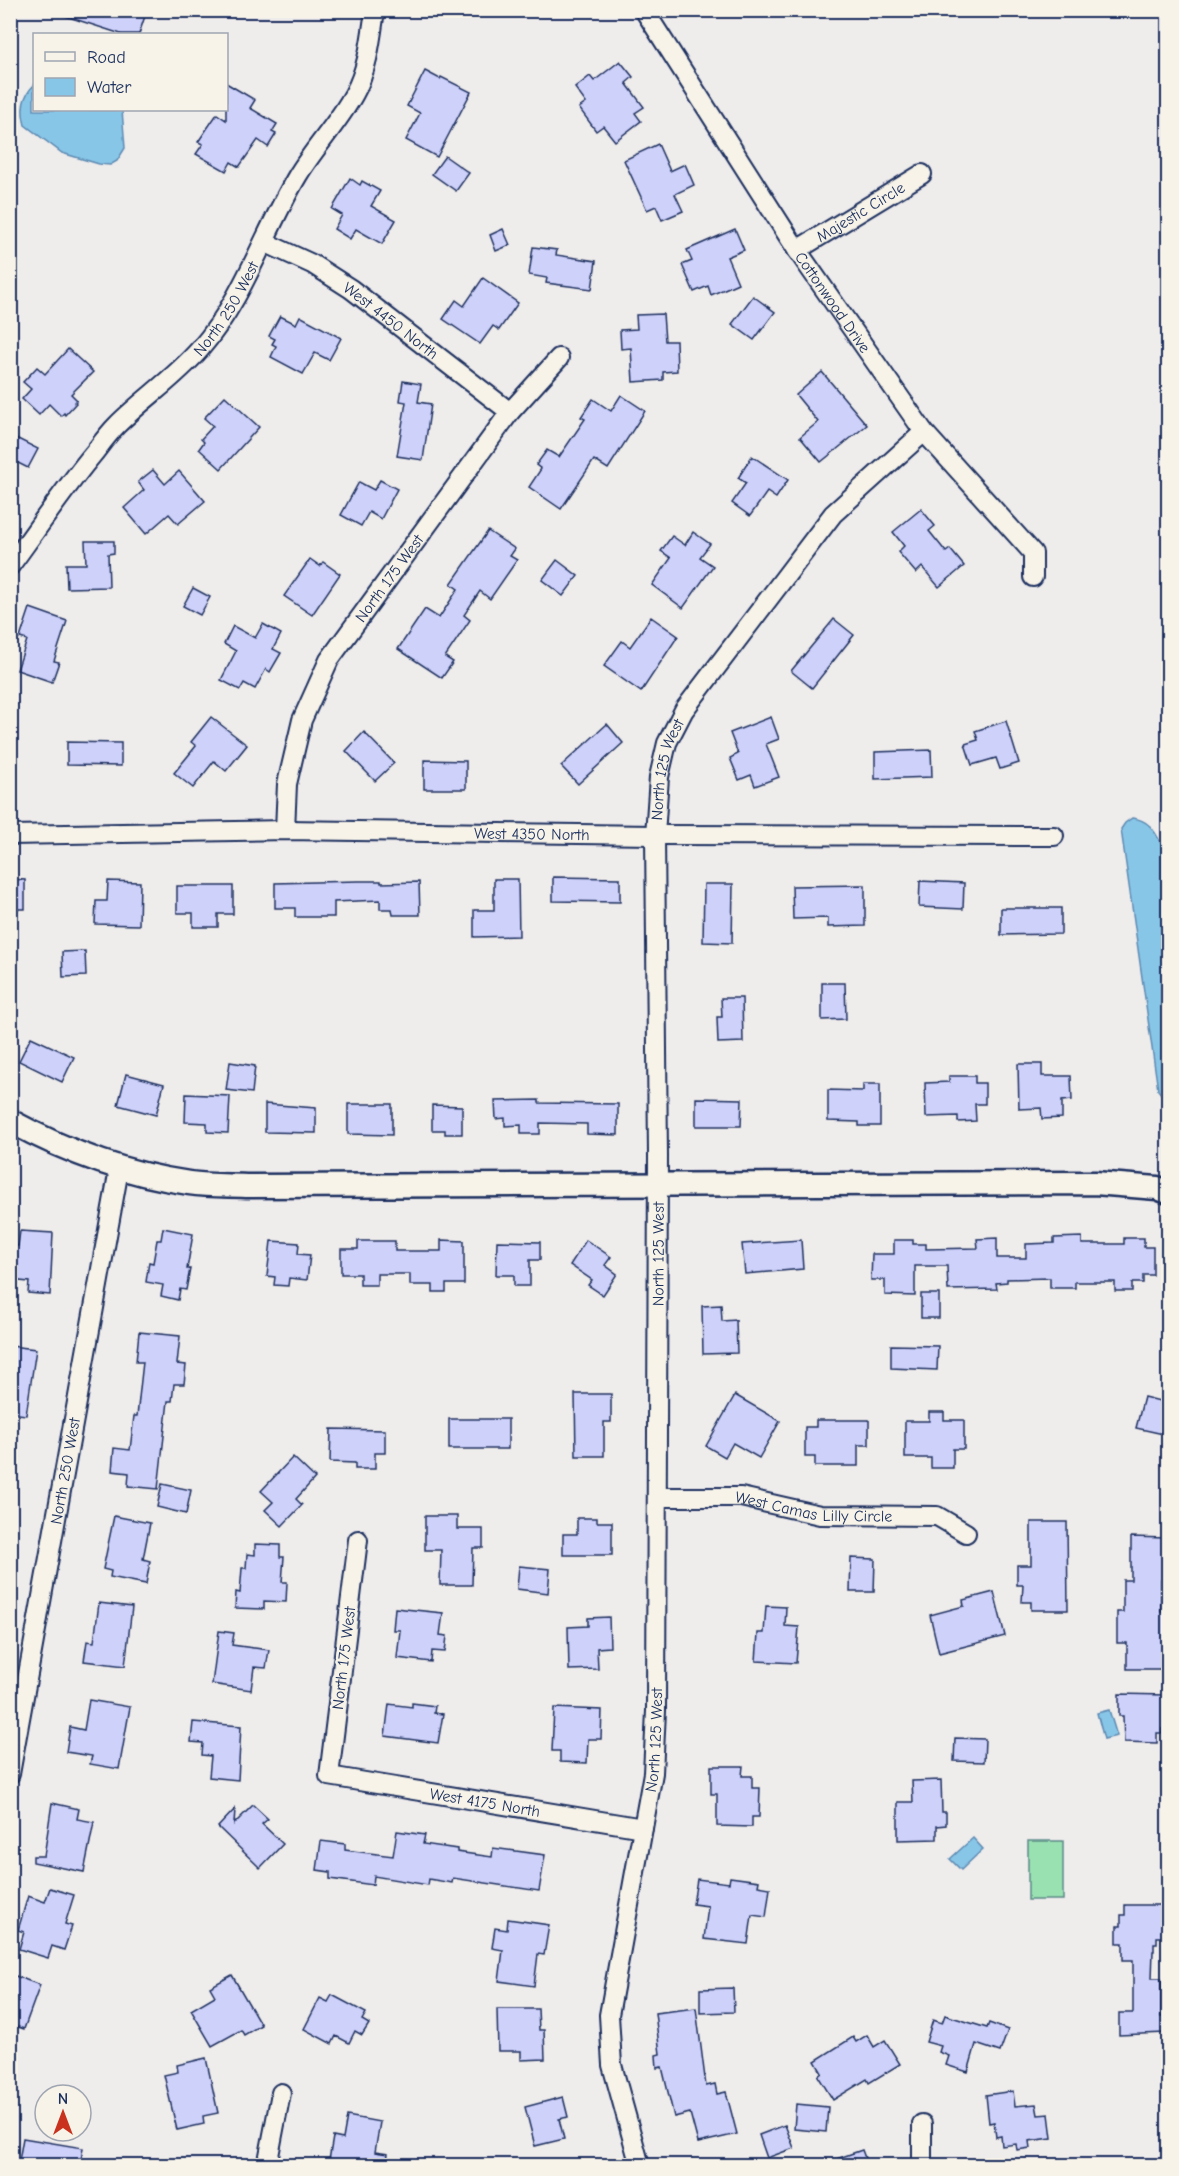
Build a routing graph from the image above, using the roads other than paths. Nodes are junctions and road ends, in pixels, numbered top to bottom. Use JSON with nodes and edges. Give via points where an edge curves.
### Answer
{"nodes":[{"id":1,"x":375,"y":10,"type":"edge"},
{"id":2,"x":645,"y":10,"type":"edge"},
{"id":3,"x":922,"y":174,"type":"dead end"},
{"id":4,"x":264,"y":242,"type":"junction"},
{"id":5,"x":797,"y":250,"type":"junction"},
{"id":6,"x":559,"y":358,"type":"dead end"},
{"id":7,"x":510,"y":412,"type":"junction"},
{"id":8,"x":924,"y":432,"type":"junction"},
{"id":9,"x":10,"y":566,"type":"edge"},
{"id":10,"x":1033,"y":577,"type":"dead end"},
{"id":11,"x":285,"y":830,"type":"junction"},
{"id":12,"x":10,"y":835,"type":"edge"},
{"id":13,"x":655,"y":836,"type":"junction"},
{"id":14,"x":1054,"y":836,"type":"dead end"},
{"id":15,"x":10,"y":1120,"type":"edge"},
{"id":16,"x":120,"y":1169,"type":"junction"},
{"id":17,"x":657,"y":1185,"type":"junction"},
{"id":18,"x":1168,"y":1192,"type":"edge"},
{"id":19,"x":657,"y":1497,"type":"junction"},
{"id":20,"x":966,"y":1533,"type":"dead end"},
{"id":21,"x":358,"y":1540,"type":"dead end"},
{"id":22,"x":16,"y":1723,"type":"edge"},
{"id":23,"x":10,"y":1774,"type":"edge"},
{"id":24,"x":329,"y":1776,"type":"joint"},
{"id":25,"x":643,"y":1827,"type":"junction"},
{"id":26,"x":281,"y":2092,"type":"dead end"},
{"id":27,"x":922,"y":2124,"type":"dead end"},
{"id":28,"x":267,"y":2166,"type":"edge"},
{"id":29,"x":640,"y":2166,"type":"edge"},
{"id":30,"x":922,"y":2166,"type":"edge"}],
"edges":[{"from":1,"to":4,"type":"street","name":"North 250 West","via":[[370,49],[356,91],[309,156]]},
{"from":2,"to":5,"type":"street","name":"Cottonwood Drive"},
{"from":3,"to":5,"type":"street","name":"Majestic Circle"},
{"from":4,"to":7,"type":"street","name":"West 4450 North","via":[[312,264],[351,289]]},
{"from":4,"to":9,"type":"street","name":"North 250 West","via":[[232,304],[200,349],[117,425],[75,475]]},
{"from":5,"to":8,"type":"street","name":"Cottonwood Drive"},
{"from":6,"to":7,"type":"street","name":"North 175 West"},
{"from":7,"to":11,"type":"street","name":"North 175 West","via":[[328,660],[302,720],[287,784]]},
{"from":8,"to":10,"type":"street","name":"Cottonwood Drive","via":[[1033,552]]},
{"from":8,"to":13,"type":"street","name":"North 125 West","via":[[833,514],[684,710],[667,743],[659,777]]},
{"from":11,"to":12,"type":"street","name":"West 4350 North"},
{"from":11,"to":13,"type":"street","name":"West 4350 North"},
{"from":13,"to":14,"type":"street","name":"West 4350 North"},
{"from":13,"to":17,"type":"street","name":"North 125 West"},
{"from":15,"to":16,"type":"street","via":[[82,1157]]},
{"from":16,"to":17,"type":"street","via":[[190,1184],[250,1186]]},
{"from":16,"to":22,"type":"street","name":"North 250 West"},
{"from":17,"to":18,"type":"street","via":[[1095,1183]]},
{"from":17,"to":19,"type":"street","name":"North 125 West"},
{"from":19,"to":20,"type":"street","name":"West Camas Lilly Circle","via":[[741,1497],[820,1515],[937,1516]]},
{"from":19,"to":25,"type":"street","name":"North 125 West","via":[[656,1711],[653,1773]]},
{"from":21,"to":24,"type":"street","name":"North 175 West"},
{"from":22,"to":23,"type":"street","name":"North 250 West"},
{"from":24,"to":25,"type":"street","name":"West 4175 North"},
{"from":25,"to":29,"type":"street","name":"North 125 West","via":[[609,2015],[612,2065]]},
{"from":26,"to":28,"type":"street"},
{"from":27,"to":30,"type":"street"}]}
